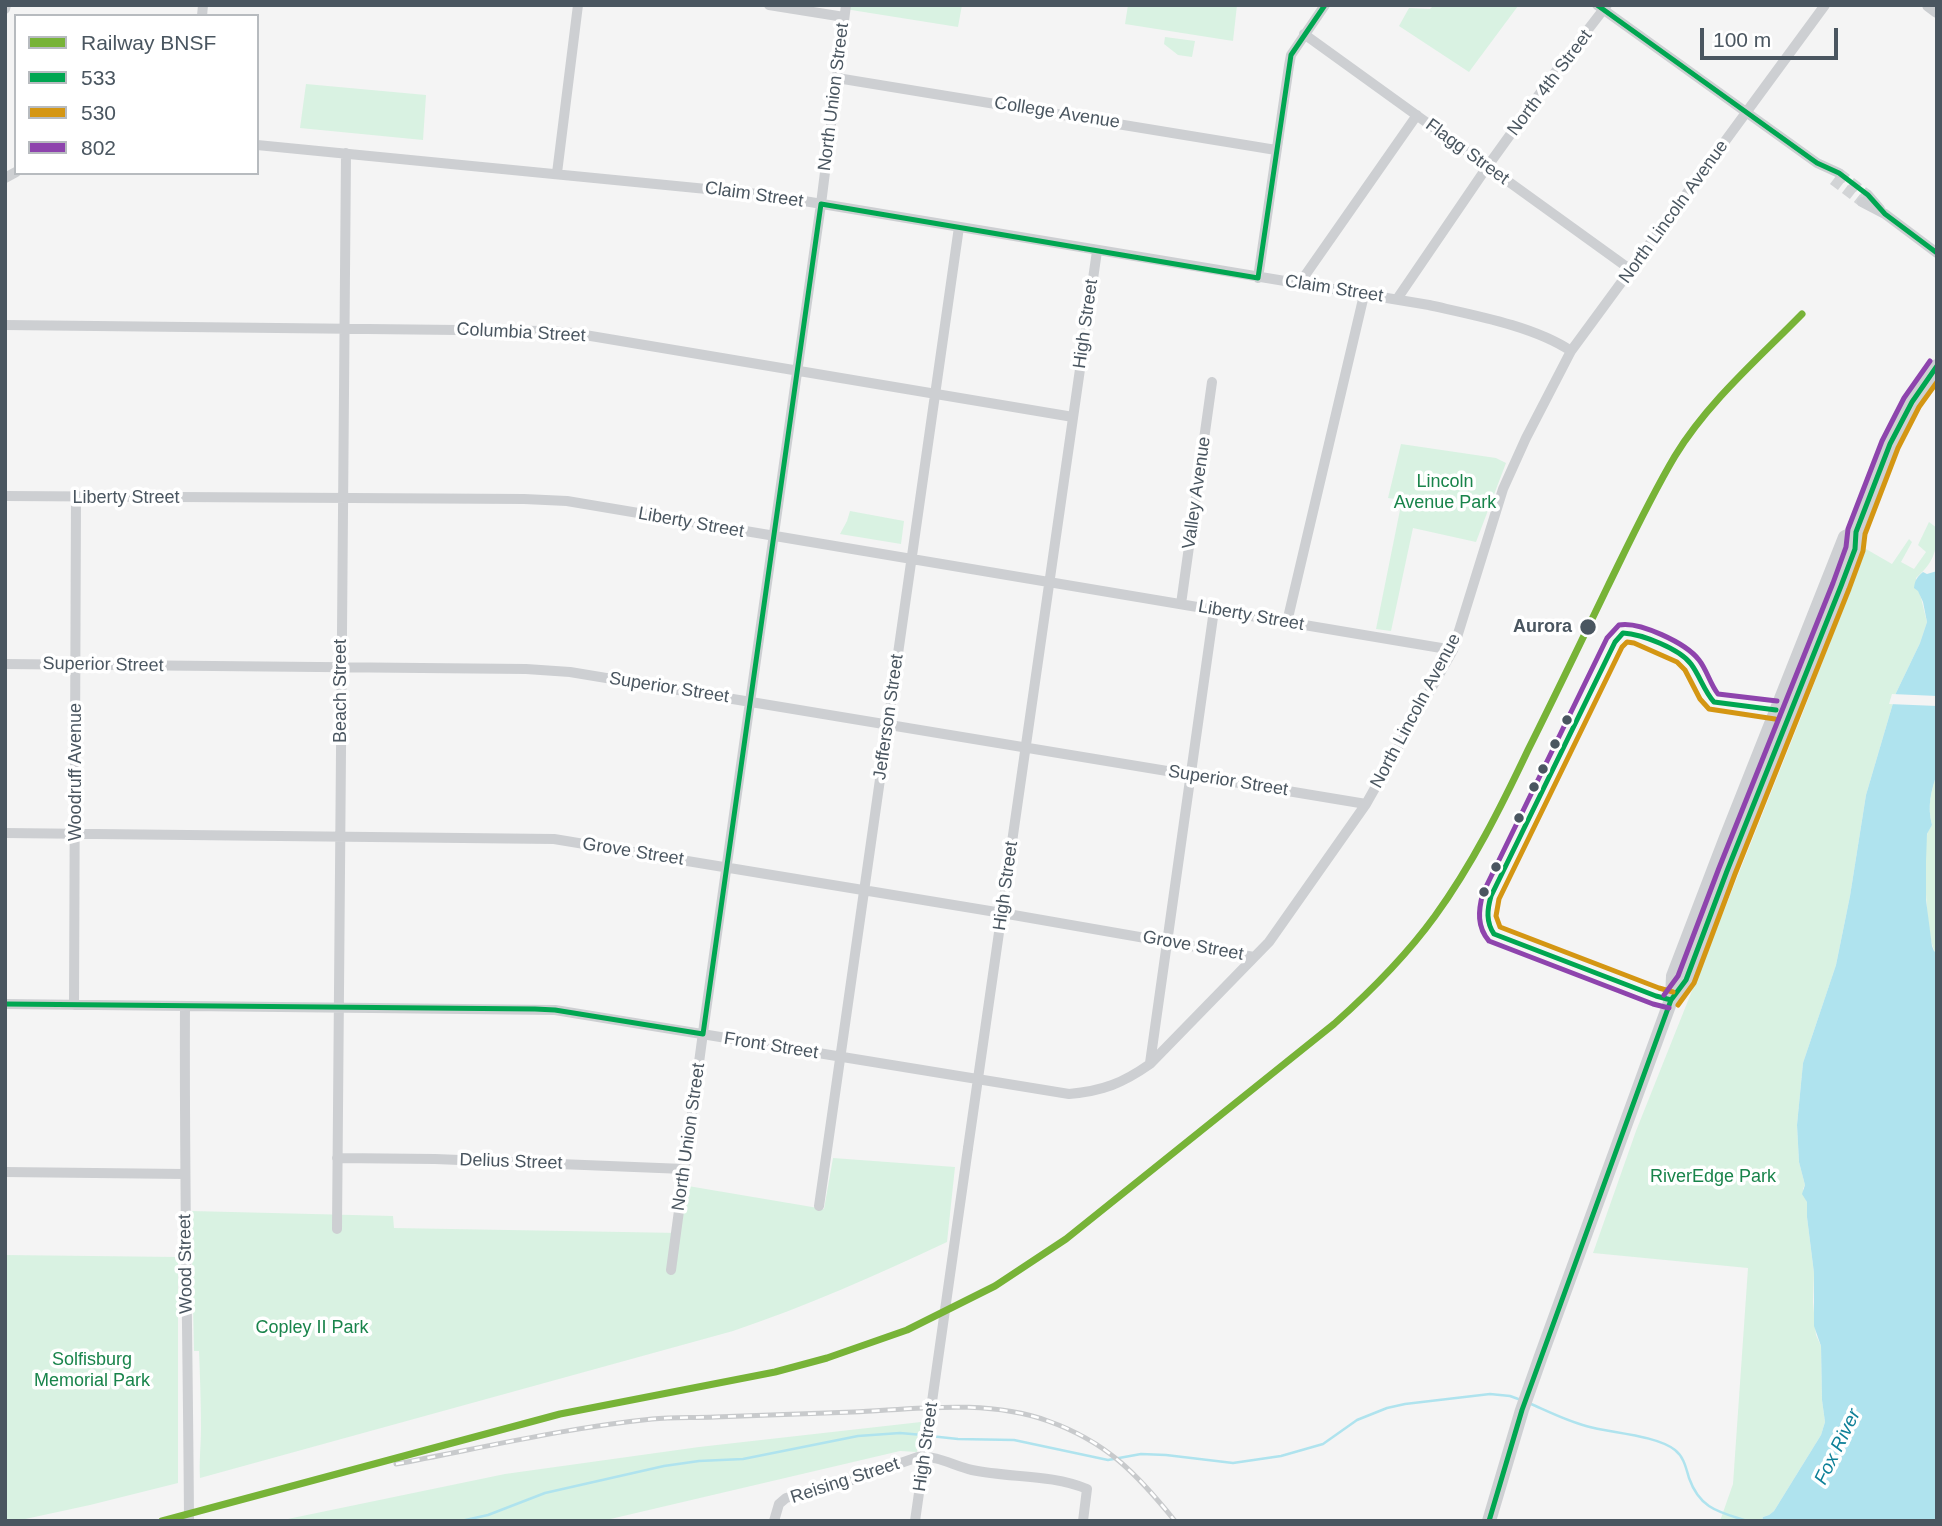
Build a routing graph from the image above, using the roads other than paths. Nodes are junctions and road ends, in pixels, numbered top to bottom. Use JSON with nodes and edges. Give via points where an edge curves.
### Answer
{"nodes":[{"id":1,"x":578,"y":5,"type":"edge"},
{"id":2,"x":769,"y":5,"type":"edge"},
{"id":3,"x":846,"y":5,"type":"edge"},
{"id":4,"x":1325,"y":5,"type":"edge"},
{"id":5,"x":1825,"y":5,"type":"edge"},
{"id":6,"x":1929,"y":5,"type":"edge"},
{"id":7,"x":1603,"y":7,"type":"edge"},
{"id":8,"x":1937,"y":11,"type":"edge"},
{"id":9,"x":844,"y":17,"type":"junction"},
{"id":10,"x":1304,"y":34,"type":"junction"},
{"id":11,"x":837,"y":78,"type":"junction"},
{"id":12,"x":1747,"y":113,"type":"junction"},
{"id":13,"x":1418,"y":115,"type":"junction"},
{"id":14,"x":259,"y":145,"type":"edge"},
{"id":15,"x":1276,"y":150,"type":"junction"},
{"id":16,"x":346,"y":153,"type":"junction"},
{"id":17,"x":1487,"y":167,"type":"junction"},
{"id":18,"x":557,"y":173,"type":"junction"},
{"id":19,"x":1836,"y":177,"type":"tunnel mouth"},
{"id":20,"x":1865,"y":199,"type":"tunnel mouth"},
{"id":21,"x":821,"y":204,"type":"junction"},
{"id":22,"x":959,"y":227,"type":"junction"},
{"id":23,"x":1097,"y":251,"type":"junction"},
{"id":24,"x":1937,"y":253,"type":"edge"},
{"id":25,"x":1631,"y":270,"type":"junction"},
{"id":26,"x":1258,"y":278,"type":"junction"},
{"id":27,"x":1299,"y":284,"type":"junction"},
{"id":28,"x":1364,"y":295,"type":"junction"},
{"id":29,"x":1397,"y":299,"type":"junction"},
{"id":30,"x":5,"y":325,"type":"edge"},
{"id":31,"x":344,"y":329,"type":"junction"},
{"id":32,"x":1572,"y":351,"type":"junction"},
{"id":33,"x":1937,"y":366,"type":"edge"},
{"id":34,"x":797,"y":371,"type":"junction"},
{"id":35,"x":1212,"y":382,"type":"dead end"},
{"id":36,"x":935,"y":394,"type":"junction"},
{"id":37,"x":1073,"y":417,"type":"junction"},
{"id":38,"x":5,"y":496,"type":"edge"},
{"id":39,"x":76,"y":497,"type":"junction"},
{"id":40,"x":342,"y":499,"type":"junction"},
{"id":41,"x":774,"y":537,"type":"junction"},
{"id":42,"x":912,"y":560,"type":"junction"},
{"id":43,"x":1050,"y":583,"type":"junction"},
{"id":44,"x":1181,"y":604,"type":"junction"},
{"id":45,"x":1214,"y":610,"type":"junction"},
{"id":46,"x":1287,"y":622,"type":"junction"},
{"id":47,"x":1453,"y":650,"type":"junction"},
{"id":48,"x":5,"y":664,"type":"edge"},
{"id":49,"x":75,"y":664,"type":"junction"},
{"id":50,"x":341,"y":668,"type":"junction"},
{"id":51,"x":750,"y":702,"type":"junction"},
{"id":52,"x":888,"y":726,"type":"junction"},
{"id":53,"x":1026,"y":748,"type":"junction"},
{"id":54,"x":1191,"y":775,"type":"junction"},
{"id":55,"x":1366,"y":804,"type":"junction"},
{"id":56,"x":5,"y":833,"type":"edge"},
{"id":57,"x":76,"y":834,"type":"junction"},
{"id":58,"x":340,"y":837,"type":"junction"},
{"id":59,"x":726,"y":868,"type":"junction"},
{"id":60,"x":864,"y":890,"type":"junction"},
{"id":61,"x":1002,"y":913,"type":"junction"},
{"id":62,"x":1168,"y":942,"type":"junction"},
{"id":63,"x":1254,"y":957,"type":"junction"},
{"id":64,"x":5,"y":1004,"type":"edge"},
{"id":65,"x":74,"y":1005,"type":"junction"},
{"id":66,"x":185,"y":1006,"type":"junction"},
{"id":67,"x":338,"y":1008,"type":"junction"},
{"id":68,"x":703,"y":1034,"type":"junction"},
{"id":69,"x":841,"y":1057,"type":"junction"},
{"id":70,"x":1150,"y":1064,"type":"junction"},
{"id":71,"x":978,"y":1080,"type":"junction"},
{"id":72,"x":337,"y":1158,"type":"junction"},
{"id":73,"x":684,"y":1169,"type":"junction"},
{"id":74,"x":5,"y":1172,"type":"edge"},
{"id":75,"x":184,"y":1174,"type":"junction"},
{"id":76,"x":819,"y":1206,"type":"dead end"},
{"id":77,"x":337,"y":1229,"type":"dead end"},
{"id":78,"x":671,"y":1270,"type":"dead end"},
{"id":79,"x":774,"y":1518,"type":"edge"},
{"id":80,"x":190,"y":1521,"type":"edge"},
{"id":81,"x":915,"y":1521,"type":"edge"},
{"id":82,"x":1083,"y":1521,"type":"edge"},
{"id":83,"x":1489,"y":1521,"type":"edge"}],
"edges":[{"from":1,"to":18,"type":"street"},
{"from":2,"to":9,"type":"street"},
{"from":3,"to":9,"type":"street","name":"North Union Street"},
{"from":4,"to":10,"type":"street"},
{"from":5,"to":12,"type":"street","name":"North Lincoln Avenue"},
{"from":6,"to":8,"type":"main road"},
{"from":7,"to":12,"type":"street"},
{"from":7,"to":17,"type":"street","name":"North 4th Street"},
{"from":9,"to":11,"type":"street","name":"North Union Street"},
{"from":10,"to":13,"type":"street","name":"Flagg Street"},
{"from":10,"to":15,"type":"street","via":[[1291,55]]},
{"from":11,"to":15,"type":"street","name":"College Avenue"},
{"from":11,"to":21,"type":"street","name":"North Union Street"},
{"from":12,"to":19,"type":"street"},
{"from":12,"to":25,"type":"street","name":"North Lincoln Avenue"},
{"from":13,"to":17,"type":"street","name":"Flagg Street"},
{"from":13,"to":27,"type":"street"},
{"from":14,"to":16,"type":"street","name":"Claim Street"},
{"from":15,"to":26,"type":"street"},
{"from":16,"to":18,"type":"street","name":"Claim Street"},
{"from":16,"to":31,"type":"street","name":"Beach Street"},
{"from":17,"to":25,"type":"street","name":"Flagg Street"},
{"from":17,"to":29,"type":"street","name":"North 4th Street"},
{"from":18,"to":21,"type":"street","name":"Claim Street"},
{"from":20,"to":24,"type":"street"},
{"from":21,"to":22,"type":"street","name":"Claim Street"},
{"from":21,"to":34,"type":"street","name":"North Union Street"},
{"from":22,"to":23,"type":"street","name":"Claim Street"},
{"from":22,"to":36,"type":"street","name":"Jefferson Street"},
{"from":23,"to":26,"type":"street","name":"Claim Street"},
{"from":23,"to":37,"type":"street","name":"High Street"},
{"from":25,"to":32,"type":"street","name":"North Lincoln Avenue"},
{"from":26,"to":27,"type":"street","name":"Claim Street"},
{"from":27,"to":28,"type":"street","name":"Claim Street"},
{"from":28,"to":29,"type":"street","name":"Claim Street"},
{"from":28,"to":46,"type":"street"},
{"from":29,"to":32,"type":"street","name":"Claim Street","via":[[1475,315]]},
{"from":30,"to":31,"type":"street","name":"Columbia Street"},
{"from":31,"to":34,"type":"street","name":"Columbia Street","via":[[573,333]]},
{"from":31,"to":40,"type":"street","name":"Beach Street"},
{"from":32,"to":47,"type":"street","name":"North Lincoln Avenue","via":[[1503,489]]},
{"from":33,"to":83,"type":"main road","via":[[1890,444],[1856,532],[1846,537],[1725,839],[1522,1410]]},
{"from":34,"to":36,"type":"street","name":"Columbia Street"},
{"from":34,"to":41,"type":"street","name":"North Union Street"},
{"from":35,"to":44,"type":"street","name":"Valley Avenue"},
{"from":36,"to":37,"type":"street","name":"Columbia Street"},
{"from":36,"to":42,"type":"street","name":"Jefferson Street"},
{"from":37,"to":43,"type":"street","name":"High Street"},
{"from":38,"to":39,"type":"street","name":"Liberty Street"},
{"from":39,"to":40,"type":"street","name":"Liberty Street"},
{"from":39,"to":49,"type":"street","name":"Woodruff Avenue"},
{"from":40,"to":41,"type":"street","name":"Liberty Street","via":[[567,501]]},
{"from":40,"to":50,"type":"street","name":"Beach Street"},
{"from":41,"to":42,"type":"street","name":"Liberty Street"},
{"from":41,"to":51,"type":"street","name":"North Union Street"},
{"from":42,"to":43,"type":"street","name":"Liberty Street"},
{"from":42,"to":52,"type":"street","name":"Jefferson Street"},
{"from":43,"to":44,"type":"street","name":"Liberty Street"},
{"from":43,"to":53,"type":"street","name":"High Street"},
{"from":44,"to":45,"type":"street","name":"Liberty Street"},
{"from":45,"to":46,"type":"street","name":"Liberty Street"},
{"from":45,"to":54,"type":"street"},
{"from":46,"to":47,"type":"street","name":"Liberty Street"},
{"from":47,"to":55,"type":"street","name":"North Lincoln Avenue"},
{"from":48,"to":49,"type":"street","name":"Superior Street"},
{"from":49,"to":50,"type":"street","name":"Superior Street"},
{"from":49,"to":57,"type":"street","name":"Woodruff Avenue"},
{"from":50,"to":51,"type":"street","name":"Superior Street","via":[[549,670]]},
{"from":50,"to":58,"type":"street","name":"Beach Street"},
{"from":51,"to":52,"type":"street","name":"Superior Street"},
{"from":51,"to":59,"type":"street","name":"North Union Street"},
{"from":52,"to":53,"type":"street","name":"Superior Street"},
{"from":52,"to":60,"type":"street","name":"Jefferson Street"},
{"from":53,"to":54,"type":"street","name":"Superior Street"},
{"from":53,"to":61,"type":"street","name":"High Street"},
{"from":54,"to":55,"type":"street","name":"Superior Street"},
{"from":54,"to":62,"type":"street"},
{"from":55,"to":63,"type":"street","name":"North Lincoln Avenue"},
{"from":56,"to":57,"type":"street","name":"Grove Street"},
{"from":57,"to":58,"type":"street","name":"Grove Street"},
{"from":57,"to":65,"type":"street","name":"Woodruff Avenue"},
{"from":58,"to":59,"type":"street","name":"Grove Street","via":[[554,839]]},
{"from":58,"to":67,"type":"street","name":"Beach Street"},
{"from":59,"to":60,"type":"street","name":"Grove Street"},
{"from":59,"to":68,"type":"street","name":"North Union Street"},
{"from":60,"to":61,"type":"street","name":"Grove Street"},
{"from":60,"to":69,"type":"street","name":"Jefferson Street"},
{"from":61,"to":62,"type":"street","name":"Grove Street"},
{"from":61,"to":71,"type":"street","name":"High Street"},
{"from":62,"to":63,"type":"street","name":"Grove Street"},
{"from":62,"to":70,"type":"street"},
{"from":63,"to":70,"type":"street","name":"North Lincoln Avenue"},
{"from":64,"to":65,"type":"street","name":"Front Street"},
{"from":65,"to":66,"type":"street","name":"Front Street"},
{"from":66,"to":67,"type":"street","name":"Front Street"},
{"from":66,"to":75,"type":"street","name":"Wood Street"},
{"from":67,"to":68,"type":"street","name":"Front Street","via":[[555,1010]]},
{"from":67,"to":72,"type":"street","name":"Beach Street"},
{"from":68,"to":69,"type":"street","name":"Front Street"},
{"from":68,"to":73,"type":"street","name":"North Union Street"},
{"from":69,"to":71,"type":"street","name":"Front Street"},
{"from":69,"to":76,"type":"street","name":"Jefferson Street"},
{"from":70,"to":71,"type":"street","name":"Front Street","via":[[1129,1079],[1088,1093]]},
{"from":71,"to":81,"type":"street","name":"High Street","bridge":true},
{"from":72,"to":73,"type":"street","name":"Delius Street"},
{"from":72,"to":77,"type":"street","name":"Beach Street"},
{"from":73,"to":78,"type":"street","name":"North Union Street"},
{"from":74,"to":75,"type":"street"},
{"from":75,"to":80,"type":"street","name":"Wood Street"},
{"from":79,"to":82,"type":"street","name":"Reising Street","via":[[786,1498],[927,1456],[974,1470],[1070,1482],[1087,1489]]}]}
